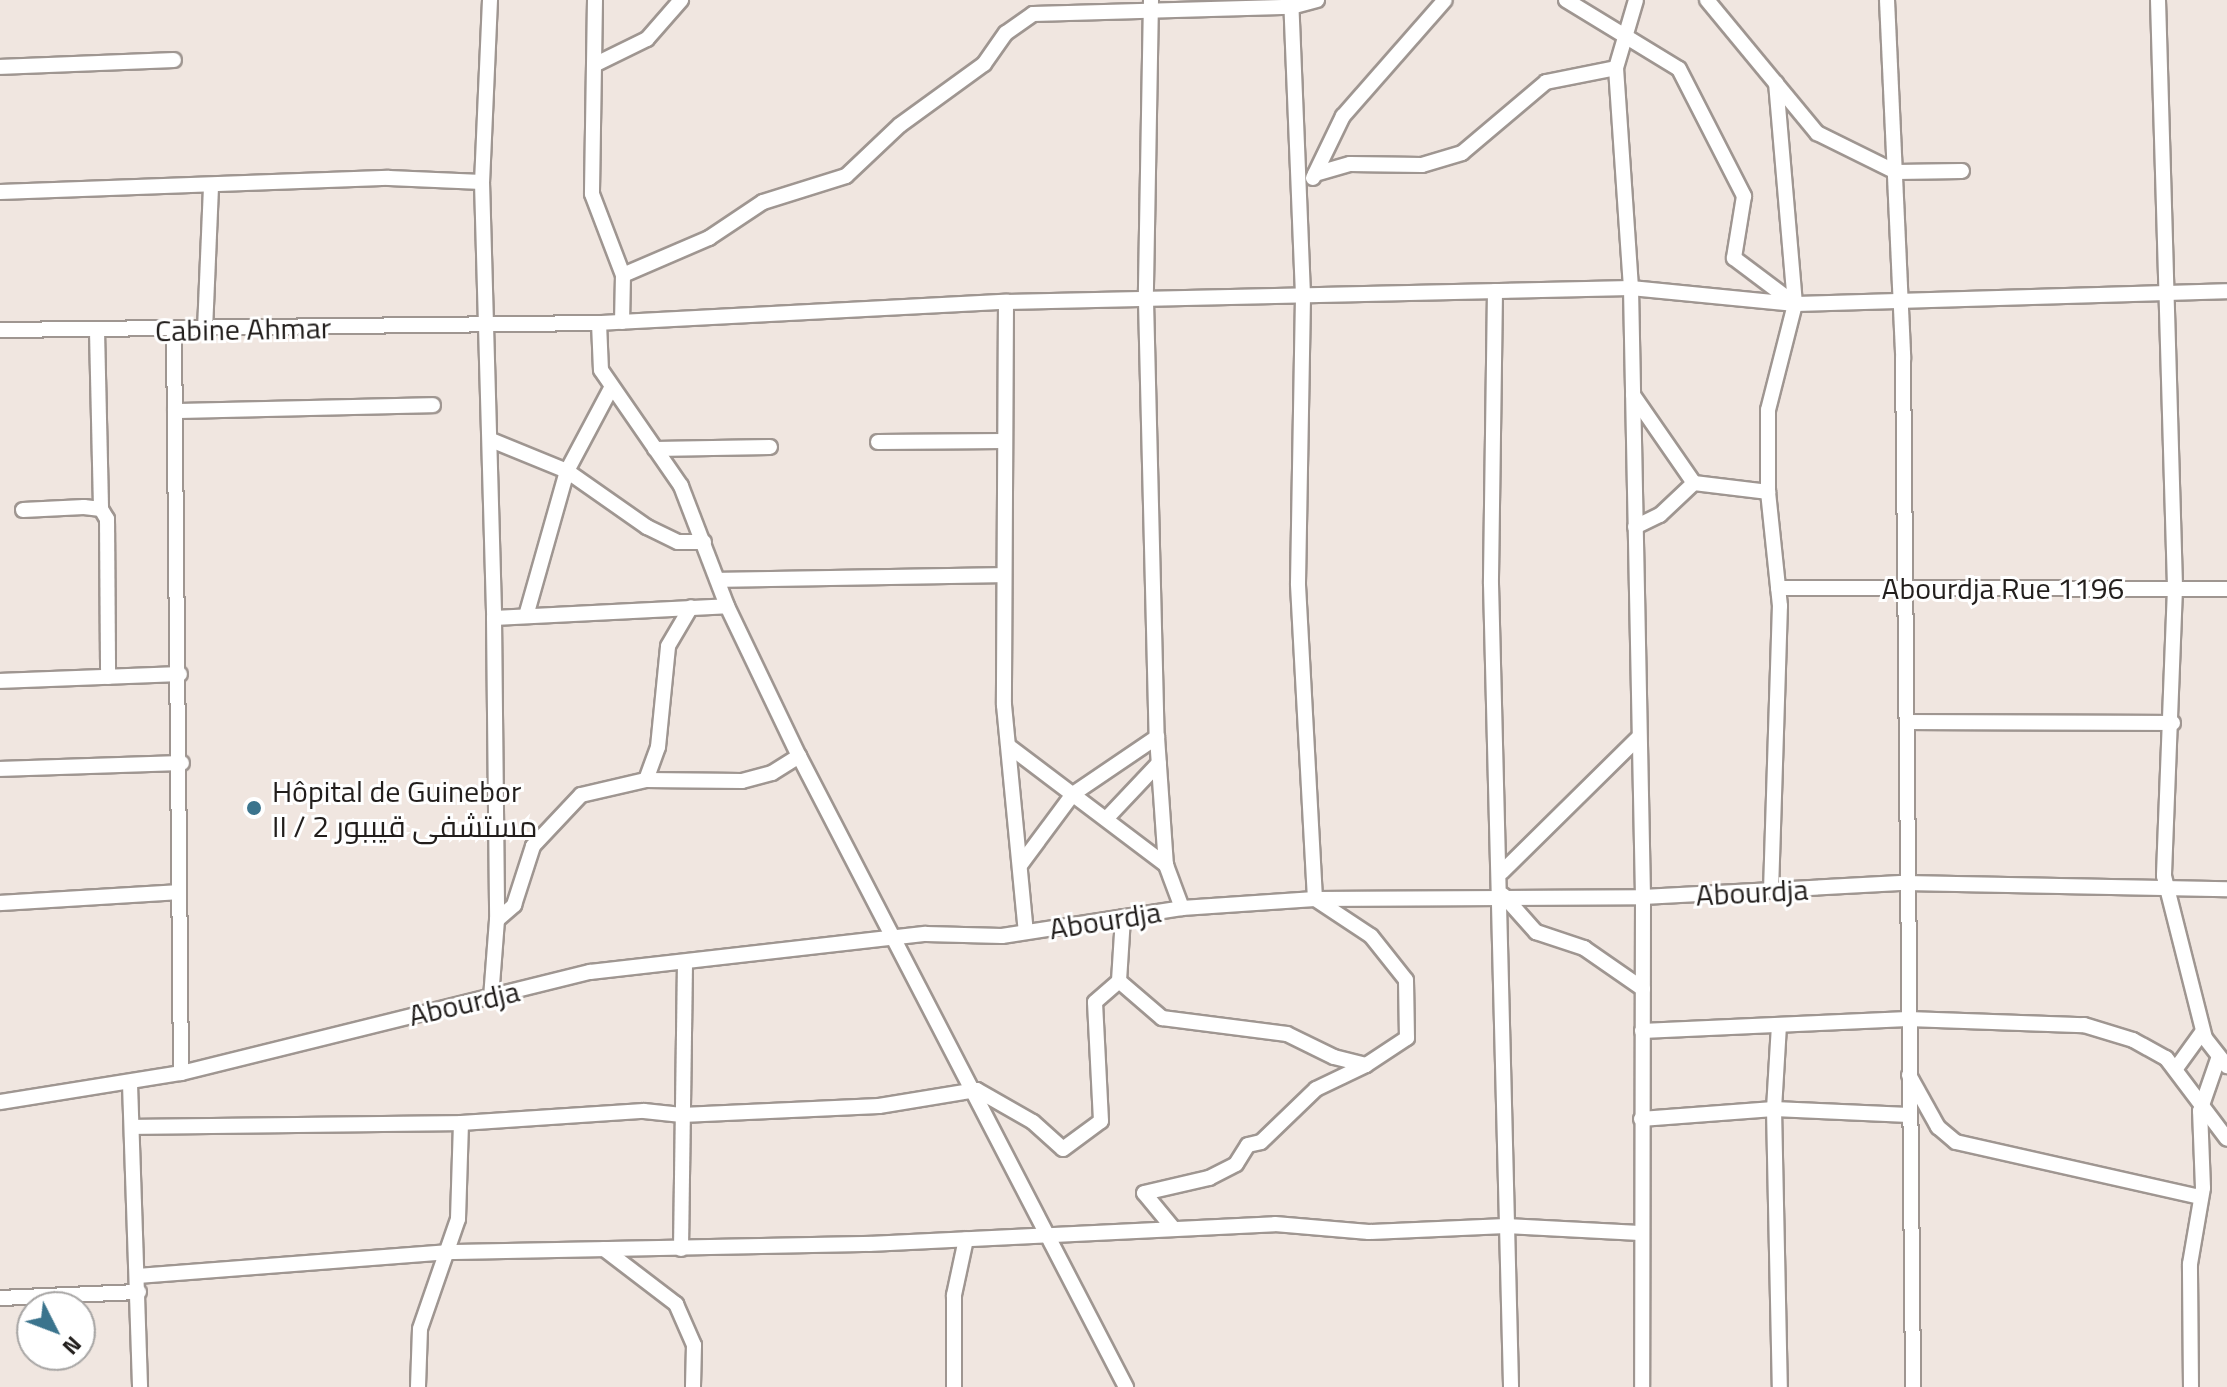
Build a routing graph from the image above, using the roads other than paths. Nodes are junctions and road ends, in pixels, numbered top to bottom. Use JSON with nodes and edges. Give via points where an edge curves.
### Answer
{"nodes":[{"id":1,"x":490,"y":0,"type":"edge"},
{"id":2,"x":595,"y":0,"type":"edge"},
{"id":3,"x":681,"y":0,"type":"edge"},
{"id":4,"x":1317,"y":0,"type":"edge"},
{"id":5,"x":1445,"y":0,"type":"edge"},
{"id":6,"x":1566,"y":0,"type":"edge"},
{"id":7,"x":1636,"y":0,"type":"edge"},
{"id":8,"x":1707,"y":0,"type":"edge"},
{"id":9,"x":1887,"y":0,"type":"edge"},
{"id":10,"x":2158,"y":0,"type":"edge"},
{"id":11,"x":1291,"y":4,"type":"edge"},
{"id":12,"x":1152,"y":5,"type":"edge"},
{"id":13,"x":1623,"y":35,"type":"junction"},
{"id":14,"x":174,"y":60,"type":"dead end"},
{"id":15,"x":594,"y":65,"type":"junction"},
{"id":16,"x":0,"y":67,"type":"edge"},
{"id":17,"x":1616,"y":68,"type":"junction"},
{"id":18,"x":1776,"y":83,"type":"junction"},
{"id":19,"x":1962,"y":171,"type":"dead end"},
{"id":20,"x":1896,"y":172,"type":"junction"},
{"id":21,"x":1315,"y":174,"type":"junction"},
{"id":22,"x":482,"y":182,"type":"junction"},
{"id":23,"x":211,"y":185,"type":"junction"},
{"id":24,"x":0,"y":192,"type":"edge"},
{"id":25,"x":1302,"y":200,"type":"junction"},
{"id":26,"x":623,"y":275,"type":"junction"},
{"id":27,"x":1631,"y":288,"type":"junction"},
{"id":28,"x":1495,"y":291,"type":"junction"},
{"id":29,"x":2227,"y":291,"type":"edge"},
{"id":30,"x":2167,"y":294,"type":"junction"},
{"id":31,"x":1303,"y":295,"type":"junction"},
{"id":32,"x":1146,"y":301,"type":"junction"},
{"id":33,"x":1902,"y":301,"type":"junction"},
{"id":34,"x":1006,"y":302,"type":"junction"},
{"id":35,"x":1795,"y":304,"type":"junction"},
{"id":36,"x":622,"y":322,"type":"junction"},
{"id":37,"x":599,"y":323,"type":"junction"},
{"id":38,"x":486,"y":324,"type":"junction"},
{"id":39,"x":0,"y":330,"type":"edge"},
{"id":40,"x":205,"y":330,"type":"junction"},
{"id":41,"x":97,"y":331,"type":"junction"},
{"id":42,"x":174,"y":331,"type":"junction"},
{"id":43,"x":610,"y":390,"type":"junction"},
{"id":44,"x":1633,"y":395,"type":"junction"},
{"id":45,"x":433,"y":405,"type":"dead end"},
{"id":46,"x":175,"y":411,"type":"junction"},
{"id":47,"x":491,"y":440,"type":"junction"},
{"id":48,"x":1004,"y":441,"type":"junction"},
{"id":49,"x":878,"y":442,"type":"dead end"},
{"id":50,"x":770,"y":447,"type":"dead end"},
{"id":51,"x":655,"y":449,"type":"junction"},
{"id":52,"x":567,"y":471,"type":"junction"},
{"id":53,"x":1694,"y":483,"type":"junction"},
{"id":54,"x":1768,"y":492,"type":"junction"},
{"id":55,"x":101,"y":509,"type":"junction"},
{"id":56,"x":23,"y":510,"type":"dead end"},
{"id":57,"x":1635,"y":527,"type":"junction"},
{"id":58,"x":704,"y":542,"type":"junction"},
{"id":59,"x":1002,"y":575,"type":"junction"},
{"id":60,"x":718,"y":580,"type":"junction"},
{"id":61,"x":1778,"y":588,"type":"junction"},
{"id":62,"x":1905,"y":588,"type":"junction"},
{"id":63,"x":2175,"y":588,"type":"junction"},
{"id":64,"x":2227,"y":589,"type":"edge"},
{"id":65,"x":727,"y":606,"type":"junction"},
{"id":66,"x":691,"y":607,"type":"junction"},
{"id":67,"x":526,"y":616,"type":"junction"},
{"id":68,"x":494,"y":618,"type":"junction"},
{"id":69,"x":180,"y":674,"type":"junction"},
{"id":70,"x":108,"y":677,"type":"junction"},
{"id":71,"x":0,"y":681,"type":"edge"},
{"id":72,"x":1909,"y":722,"type":"junction"},
{"id":73,"x":2173,"y":723,"type":"junction"},
{"id":74,"x":1157,"y":737,"type":"junction"},
{"id":75,"x":1639,"y":737,"type":"junction"},
{"id":76,"x":1010,"y":747,"type":"junction"},
{"id":77,"x":799,"y":756,"type":"junction"},
{"id":78,"x":182,"y":763,"type":"junction"},
{"id":79,"x":1159,"y":763,"type":"junction"},
{"id":80,"x":0,"y":769,"type":"edge"},
{"id":81,"x":646,"y":780,"type":"junction"},
{"id":82,"x":1073,"y":794,"type":"junction"},
{"id":83,"x":1106,"y":819,"type":"junction"},
{"id":84,"x":1021,"y":864,"type":"junction"},
{"id":85,"x":1166,"y":865,"type":"junction"},
{"id":86,"x":1502,"y":872,"type":"junction"},
{"id":87,"x":1905,"y":883,"type":"junction"},
{"id":88,"x":2166,"y":888,"type":"junction"},
{"id":89,"x":2227,"y":889,"type":"edge"},
{"id":90,"x":1771,"y":891,"type":"junction"},
{"id":91,"x":178,"y":892,"type":"junction"},
{"id":92,"x":1503,"y":895,"type":"junction"},
{"id":93,"x":1643,"y":897,"type":"junction"},
{"id":94,"x":1315,"y":899,"type":"junction"},
{"id":95,"x":0,"y":903,"type":"edge"},
{"id":96,"x":1182,"y":908,"type":"junction"},
{"id":97,"x":1123,"y":917,"type":"junction"},
{"id":98,"x":497,"y":920,"type":"junction"},
{"id":99,"x":1026,"y":932,"type":"junction"},
{"id":100,"x":893,"y":939,"type":"junction"},
{"id":101,"x":685,"y":964,"type":"junction"},
{"id":102,"x":1119,"y":981,"type":"junction"},
{"id":103,"x":1643,"y":989,"type":"junction"},
{"id":104,"x":491,"y":998,"type":"junction"},
{"id":105,"x":1908,"y":1019,"type":"junction"},
{"id":106,"x":1779,"y":1025,"type":"junction"},
{"id":107,"x":1642,"y":1031,"type":"junction"},
{"id":108,"x":2203,"y":1031,"type":"junction"},
{"id":109,"x":2223,"y":1062,"type":"edge"},
{"id":110,"x":1366,"y":1065,"type":"junction"},
{"id":111,"x":2177,"y":1067,"type":"junction"},
{"id":112,"x":181,"y":1073,"type":"junction"},
{"id":113,"x":1909,"y":1075,"type":"junction"},
{"id":114,"x":130,"y":1084,"type":"junction"},
{"id":115,"x":977,"y":1090,"type":"junction"},
{"id":116,"x":2202,"y":1100,"type":"junction"},
{"id":117,"x":0,"y":1102,"type":"edge"},
{"id":118,"x":1774,"y":1109,"type":"junction"},
{"id":119,"x":682,"y":1115,"type":"junction"},
{"id":120,"x":1909,"y":1115,"type":"junction"},
{"id":121,"x":1641,"y":1119,"type":"junction"},
{"id":122,"x":461,"y":1123,"type":"junction"},
{"id":123,"x":133,"y":1127,"type":"junction"},
{"id":124,"x":2227,"y":1139,"type":"edge"},
{"id":125,"x":2201,"y":1197,"type":"junction"},
{"id":126,"x":1506,"y":1226,"type":"junction"},
{"id":127,"x":1173,"y":1228,"type":"junction"},
{"id":128,"x":1051,"y":1233,"type":"junction"},
{"id":129,"x":1640,"y":1233,"type":"junction"},
{"id":130,"x":966,"y":1239,"type":"junction"},
{"id":131,"x":604,"y":1249,"type":"junction"},
{"id":132,"x":681,"y":1249,"type":"junction"},
{"id":133,"x":449,"y":1252,"type":"junction"},
{"id":134,"x":138,"y":1276,"type":"junction"},
{"id":135,"x":139,"y":1292,"type":"junction"},
{"id":136,"x":0,"y":1298,"type":"edge"},
{"id":137,"x":140,"y":1387,"type":"edge"},
{"id":138,"x":418,"y":1387,"type":"edge"},
{"id":139,"x":693,"y":1387,"type":"edge"},
{"id":140,"x":954,"y":1387,"type":"edge"},
{"id":141,"x":1126,"y":1387,"type":"edge"},
{"id":142,"x":1511,"y":1387,"type":"edge"},
{"id":143,"x":1642,"y":1387,"type":"edge"},
{"id":144,"x":1780,"y":1387,"type":"edge"},
{"id":145,"x":1913,"y":1387,"type":"edge"},
{"id":146,"x":2191,"y":1387,"type":"edge"}],
"edges":[{"from":1,"to":22,"type":"street"},
{"from":2,"to":15,"type":"street"},
{"from":3,"to":15,"type":"street","via":[[647,39]]},
{"from":4,"to":11,"type":"street"},
{"from":5,"to":21,"type":"street","via":[[1343,116]]},
{"from":6,"to":13,"type":"street"},
{"from":7,"to":13,"type":"street"},
{"from":8,"to":18,"type":"street"},
{"from":9,"to":20,"type":"street"},
{"from":10,"to":30,"type":"street"},
{"from":11,"to":12,"type":"street"},
{"from":11,"to":25,"type":"street"},
{"from":12,"to":26,"type":"street","via":[[1033,14],[1006,33],[984,64],[900,125],[846,176],[763,202],[709,238]]},
{"from":12,"to":32,"type":"street"},
{"from":13,"to":17,"type":"street"},
{"from":13,"to":35,"type":"street","via":[[1679,69],[1744,196],[1734,258]]},
{"from":14,"to":16,"type":"street"},
{"from":15,"to":26,"type":"street","via":[[592,194]]},
{"from":17,"to":21,"type":"street","via":[[1546,82],[1462,153],[1422,165],[1350,164]]},
{"from":17,"to":27,"type":"street"},
{"from":18,"to":20,"type":"street","via":[[1817,133]]},
{"from":18,"to":35,"type":"street"},
{"from":19,"to":20,"type":"street"},
{"from":20,"to":33,"type":"street"},
{"from":21,"to":25,"type":"street"},
{"from":22,"to":23,"type":"street","via":[[389,178]]},
{"from":22,"to":38,"type":"street"},
{"from":23,"to":24,"type":"street"},
{"from":23,"to":40,"type":"street"},
{"from":25,"to":31,"type":"street"},
{"from":26,"to":36,"type":"street"},
{"from":27,"to":28,"type":"street","name":"Cabine Ahmar"},
{"from":27,"to":35,"type":"street","name":"Cabine Ahmar"},
{"from":27,"to":44,"type":"street"},
{"from":28,"to":31,"type":"street","name":"Cabine Ahmar"},
{"from":28,"to":86,"type":"street","via":[[1491,584]]},
{"from":29,"to":30,"type":"street","name":"Cabine Ahmar"},
{"from":30,"to":33,"type":"street","name":"Cabine Ahmar"},
{"from":30,"to":63,"type":"street"},
{"from":31,"to":32,"type":"street","name":"Cabine Ahmar"},
{"from":31,"to":94,"type":"street","via":[[1298,583]]},
{"from":32,"to":34,"type":"street","name":"Cabine Ahmar"},
{"from":32,"to":74,"type":"street"},
{"from":33,"to":35,"type":"street","name":"Cabine Ahmar"},
{"from":33,"to":62,"type":"street"},
{"from":34,"to":36,"type":"street","name":"Cabine Ahmar"},
{"from":34,"to":48,"type":"street"},
{"from":35,"to":54,"type":"street","via":[[1768,410]]},
{"from":36,"to":37,"type":"street","name":"Cabine Ahmar"},
{"from":37,"to":38,"type":"street","name":"Cabine Ahmar"},
{"from":37,"to":43,"type":"street","via":[[598,359]]},
{"from":38,"to":40,"type":"street","name":"Cabine Ahmar"},
{"from":38,"to":47,"type":"street"},
{"from":39,"to":41,"type":"street","name":"Cabine Ahmar"},
{"from":40,"to":42,"type":"street","name":"Cabine Ahmar"},
{"from":41,"to":42,"type":"street","name":"Cabine Ahmar"},
{"from":41,"to":55,"type":"street"},
{"from":42,"to":46,"type":"street"},
{"from":43,"to":51,"type":"street"},
{"from":43,"to":52,"type":"street"},
{"from":44,"to":53,"type":"street"},
{"from":44,"to":57,"type":"street"},
{"from":45,"to":46,"type":"street"},
{"from":46,"to":69,"type":"street"},
{"from":47,"to":52,"type":"street"},
{"from":47,"to":68,"type":"street"},
{"from":48,"to":49,"type":"street"},
{"from":48,"to":59,"type":"street"},
{"from":50,"to":51,"type":"street"},
{"from":51,"to":58,"type":"street","via":[[681,486]]},
{"from":52,"to":58,"type":"street","via":[[647,527],[678,542]]},
{"from":52,"to":67,"type":"street"},
{"from":53,"to":54,"type":"street"},
{"from":53,"to":57,"type":"street","via":[[1660,515]]},
{"from":54,"to":61,"type":"street"},
{"from":55,"to":56,"type":"street"},
{"from":55,"to":70,"type":"street","via":[[107,519]]},
{"from":57,"to":75,"type":"street"},
{"from":58,"to":60,"type":"street"},
{"from":59,"to":60,"type":"street"},
{"from":59,"to":76,"type":"street"},
{"from":60,"to":65,"type":"street"},
{"from":61,"to":62,"type":"street","name":"Abourdja Rue 1196"},
{"from":61,"to":90,"type":"street"},
{"from":62,"to":63,"type":"street","name":"Abourdja Rue 1196"},
{"from":62,"to":72,"type":"street"},
{"from":63,"to":64,"type":"street","name":"Abourdja Rue 1196"},
{"from":63,"to":73,"type":"street"},
{"from":65,"to":66,"type":"street"},
{"from":65,"to":77,"type":"street"},
{"from":66,"to":67,"type":"street"},
{"from":66,"to":81,"type":"street","via":[[668,646],[658,747]]},
{"from":67,"to":68,"type":"street"},
{"from":68,"to":98,"type":"street"},
{"from":69,"to":70,"type":"street"},
{"from":69,"to":78,"type":"street"},
{"from":70,"to":71,"type":"street"},
{"from":72,"to":73,"type":"street"},
{"from":72,"to":87,"type":"street"},
{"from":73,"to":88,"type":"street"},
{"from":74,"to":79,"type":"street"},
{"from":74,"to":82,"type":"street"},
{"from":75,"to":86,"type":"street"},
{"from":75,"to":93,"type":"street"},
{"from":76,"to":82,"type":"street"},
{"from":76,"to":84,"type":"street"},
{"from":77,"to":81,"type":"street","via":[[772,773],[742,781]]},
{"from":77,"to":100,"type":"street"},
{"from":78,"to":80,"type":"street"},
{"from":78,"to":91,"type":"street"},
{"from":79,"to":83,"type":"street"},
{"from":79,"to":85,"type":"street"},
{"from":81,"to":98,"type":"street","via":[[581,795],[533,846],[514,905]]},
{"from":82,"to":83,"type":"street"},
{"from":82,"to":84,"type":"street"},
{"from":83,"to":85,"type":"street"},
{"from":84,"to":99,"type":"street"},
{"from":85,"to":96,"type":"street"},
{"from":86,"to":92,"type":"street"},
{"from":87,"to":88,"type":"street","name":"Abourdja"},
{"from":87,"to":90,"type":"street","name":"Abourdja"},
{"from":87,"to":105,"type":"street"},
{"from":88,"to":89,"type":"street","name":"Abourdja"},
{"from":88,"to":108,"type":"street"},
{"from":90,"to":93,"type":"street","name":"Abourdja"},
{"from":91,"to":95,"type":"street"},
{"from":91,"to":112,"type":"street"},
{"from":92,"to":93,"type":"street","name":"Abourdja"},
{"from":92,"to":94,"type":"street","name":"Abourdja"},
{"from":92,"to":103,"type":"street","via":[[1536,932],[1584,948]]},
{"from":92,"to":126,"type":"street"},
{"from":93,"to":103,"type":"street"},
{"from":94,"to":96,"type":"street","name":"Abourdja"},
{"from":94,"to":110,"type":"street","via":[[1371,936],[1406,980],[1407,1038]]},
{"from":96,"to":97,"type":"street","name":"Abourdja"},
{"from":97,"to":99,"type":"street","name":"Abourdja"},
{"from":97,"to":102,"type":"street"},
{"from":98,"to":104,"type":"street"},
{"from":99,"to":100,"type":"street","name":"Abourdja"},
{"from":100,"to":101,"type":"street","name":"Abourdja"},
{"from":100,"to":115,"type":"street"},
{"from":101,"to":104,"type":"street","name":"Abourdja","via":[[590,972]]},
{"from":101,"to":119,"type":"street"},
{"from":102,"to":110,"type":"street","via":[[1162,1018],[1287,1034],[1334,1057]]},
{"from":102,"to":115,"type":"street","via":[[1095,1002],[1101,1121],[1063,1149],[1033,1122]]},
{"from":103,"to":107,"type":"street"},
{"from":104,"to":112,"type":"street","name":"Abourdja","via":[[271,1047]]},
{"from":105,"to":106,"type":"street"},
{"from":105,"to":111,"type":"street","via":[[2084,1025],[2133,1040]]},
{"from":105,"to":113,"type":"street"},
{"from":106,"to":107,"type":"street"},
{"from":106,"to":118,"type":"street"},
{"from":107,"to":121,"type":"street"},
{"from":108,"to":109,"type":"street"},
{"from":108,"to":111,"type":"street"},
{"from":109,"to":116,"type":"street"},
{"from":110,"to":127,"type":"street","via":[[1316,1089],[1261,1142],[1248,1145],[1236,1164],[1209,1178],[1144,1193]]},
{"from":111,"to":116,"type":"street"},
{"from":112,"to":114,"type":"street","name":"Abourdja"},
{"from":113,"to":120,"type":"street"},
{"from":113,"to":125,"type":"street","via":[[1938,1127],[1956,1142]]},
{"from":114,"to":117,"type":"street","name":"Abourdja"},
{"from":114,"to":123,"type":"street"},
{"from":115,"to":119,"type":"street","via":[[879,1106]]},
{"from":115,"to":128,"type":"street"},
{"from":116,"to":124,"type":"street"},
{"from":116,"to":125,"type":"street"},
{"from":118,"to":120,"type":"street"},
{"from":118,"to":121,"type":"street"},
{"from":118,"to":144,"type":"street"},
{"from":119,"to":122,"type":"street","via":[[644,1111]]},
{"from":119,"to":132,"type":"street"},
{"from":120,"to":145,"type":"street"},
{"from":121,"to":129,"type":"street"},
{"from":122,"to":123,"type":"street"},
{"from":122,"to":133,"type":"street","via":[[458,1219]]},
{"from":123,"to":134,"type":"street"},
{"from":125,"to":146,"type":"street","via":[[2190,1264]]},
{"from":126,"to":127,"type":"street","via":[[1369,1232],[1275,1224]]},
{"from":126,"to":129,"type":"street"},
{"from":126,"to":142,"type":"street"},
{"from":127,"to":128,"type":"street"},
{"from":128,"to":130,"type":"street"},
{"from":128,"to":141,"type":"street"},
{"from":129,"to":143,"type":"street"},
{"from":130,"to":132,"type":"street"},
{"from":130,"to":140,"type":"street","via":[[954,1295]]},
{"from":131,"to":132,"type":"street"},
{"from":131,"to":133,"type":"street"},
{"from":131,"to":139,"type":"street","via":[[676,1304],[694,1345]]},
{"from":133,"to":134,"type":"street"},
{"from":133,"to":138,"type":"street","via":[[420,1329]]},
{"from":134,"to":135,"type":"street"},
{"from":135,"to":136,"type":"street"},
{"from":135,"to":137,"type":"street"}]}
